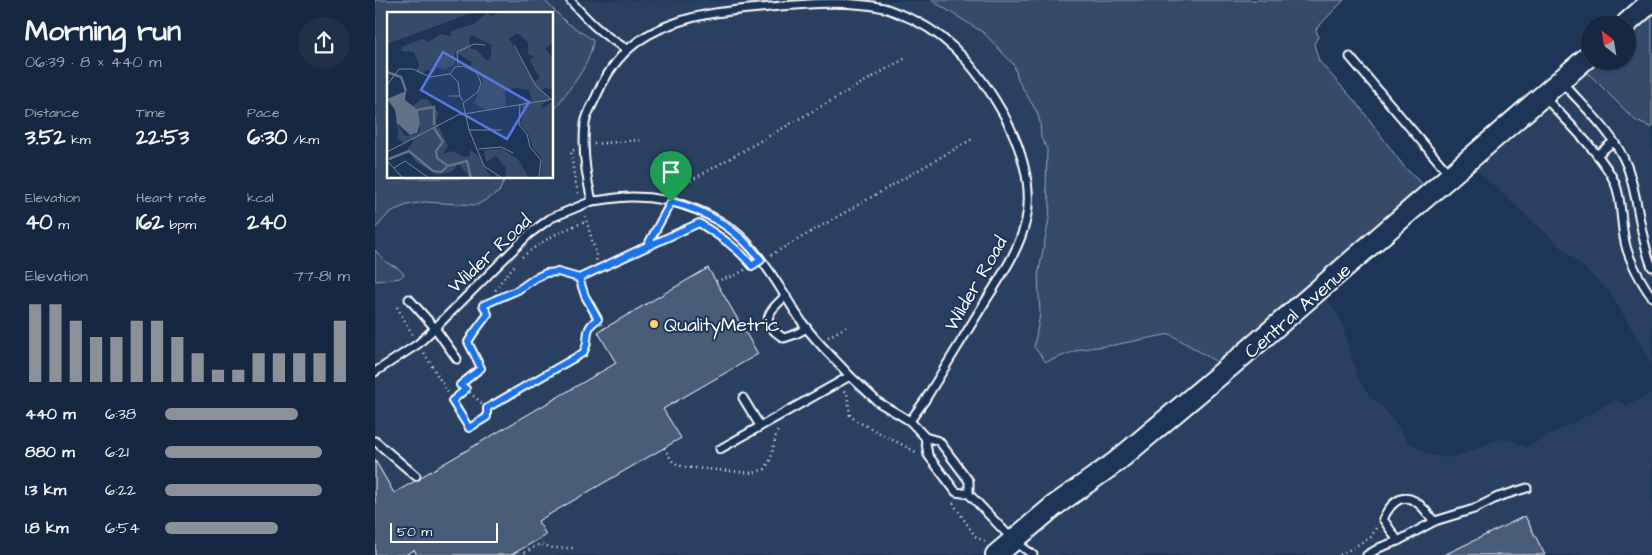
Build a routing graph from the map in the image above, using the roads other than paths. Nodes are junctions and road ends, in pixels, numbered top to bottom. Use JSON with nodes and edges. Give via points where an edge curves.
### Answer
{"nodes":[{"id":1,"x":570,"y":0,"type":"edge"},
{"id":2,"x":1652,"y":1,"type":"edge"},
{"id":3,"x":1636,"y":15,"type":"edge"},
{"id":4,"x":627,"y":49,"type":"junction"},
{"id":5,"x":1350,"y":57,"type":"dead end"},
{"id":6,"x":1581,"y":63,"type":"edge"},
{"id":7,"x":1560,"y":81,"type":"junction"},
{"id":8,"x":1543,"y":96,"type":"junction"},
{"id":9,"x":1613,"y":142,"type":"junction"},
{"id":10,"x":1597,"y":155,"type":"junction"},
{"id":11,"x":1451,"y":176,"type":"junction"},
{"id":12,"x":592,"y":202,"type":"junction"},
{"id":13,"x":1652,"y":267,"type":"edge"},
{"id":14,"x":786,"y":296,"type":"junction"},
{"id":15,"x":1652,"y":297,"type":"edge"},
{"id":16,"x":409,"y":299,"type":"dead end"},
{"id":17,"x":435,"y":328,"type":"junction"},
{"id":18,"x":807,"y":328,"type":"junction"},
{"id":19,"x":457,"y":359,"type":"dead end"},
{"id":20,"x":375,"y":372,"type":"edge"},
{"id":21,"x":850,"y":376,"type":"junction"},
{"id":22,"x":743,"y":398,"type":"dead end"},
{"id":23,"x":910,"y":421,"type":"junction"},
{"id":24,"x":760,"y":426,"type":"junction"},
{"id":25,"x":925,"y":437,"type":"junction"},
{"id":26,"x":375,"y":441,"type":"edge"},
{"id":27,"x":720,"y":449,"type":"dead end"},
{"id":28,"x":416,"y":476,"type":"dead end"},
{"id":29,"x":1527,"y":488,"type":"dead end"},
{"id":30,"x":969,"y":494,"type":"junction"},
{"id":31,"x":1435,"y":521,"type":"junction"},
{"id":32,"x":1013,"y":540,"type":"junction"},
{"id":33,"x":1398,"y":541,"type":"junction"},
{"id":34,"x":996,"y":555,"type":"edge"},
{"id":35,"x":1033,"y":555,"type":"edge"},
{"id":36,"x":1367,"y":555,"type":"edge"}],
"edges":[{"from":1,"to":4,"type":"lane","via":[[591,24]]},
{"from":2,"to":3,"type":"main road"},
{"from":4,"to":12,"type":"lane","name":"Wilder Road","via":[[600,87],[585,122],[586,176]]},
{"from":4,"to":23,"type":"lane","name":"Wilder Road","via":[[654,31],[674,23],[722,12],[817,3],[866,5],[885,8],[940,36],[984,81],[1022,154],[1028,198],[1026,220],[1014,254]]},
{"from":5,"to":11,"type":"lane"},
{"from":6,"to":7,"type":"main road","name":"Central Avenue"},
{"from":7,"to":8,"type":"main road","name":"Central Avenue"},
{"from":7,"to":9,"type":"lane"},
{"from":8,"to":10,"type":"lane"},
{"from":8,"to":11,"type":"main road","name":"Central Avenue"},
{"from":9,"to":10,"type":"lane"},
{"from":9,"to":13,"type":"lane","via":[[1627,166]]},
{"from":10,"to":15,"type":"lane","via":[[1608,168],[1617,188],[1625,244]]},
{"from":11,"to":32,"type":"main road","name":"Central Avenue","via":[[1116,462]]},
{"from":12,"to":14,"type":"lane","via":[[629,196],[657,198],[687,206],[720,222],[750,245]]},
{"from":12,"to":17,"type":"lane","name":"Wilder Road","via":[[551,218],[529,234]]},
{"from":14,"to":18,"type":"lane"},
{"from":14,"to":18,"type":"lane","via":[[771,308],[768,320],[772,332],[783,338]]},
{"from":16,"to":17,"type":"lane"},
{"from":17,"to":19,"type":"lane"},
{"from":17,"to":20,"type":"lane","name":"Wilder Road","via":[[418,344]]},
{"from":18,"to":21,"type":"lane"},
{"from":21,"to":23,"type":"lane","via":[[878,402]]},
{"from":21,"to":24,"type":"lane"},
{"from":22,"to":24,"type":"lane"},
{"from":23,"to":25,"type":"lane"},
{"from":24,"to":27,"type":"lane"},
{"from":25,"to":30,"type":"lane","via":[[939,441],[969,481]]},
{"from":25,"to":30,"type":"lane","via":[[928,455],[956,492]]},
{"from":26,"to":28,"type":"lane"},
{"from":29,"to":31,"type":"lane"},
{"from":30,"to":32,"type":"lane"},
{"from":31,"to":33,"type":"lane"},
{"from":31,"to":33,"type":"lane","via":[[1412,498],[1397,500],[1383,519]]},
{"from":32,"to":34,"type":"main road","name":"Central Avenue"},
{"from":32,"to":35,"type":"lane"},
{"from":33,"to":36,"type":"lane"}]}
